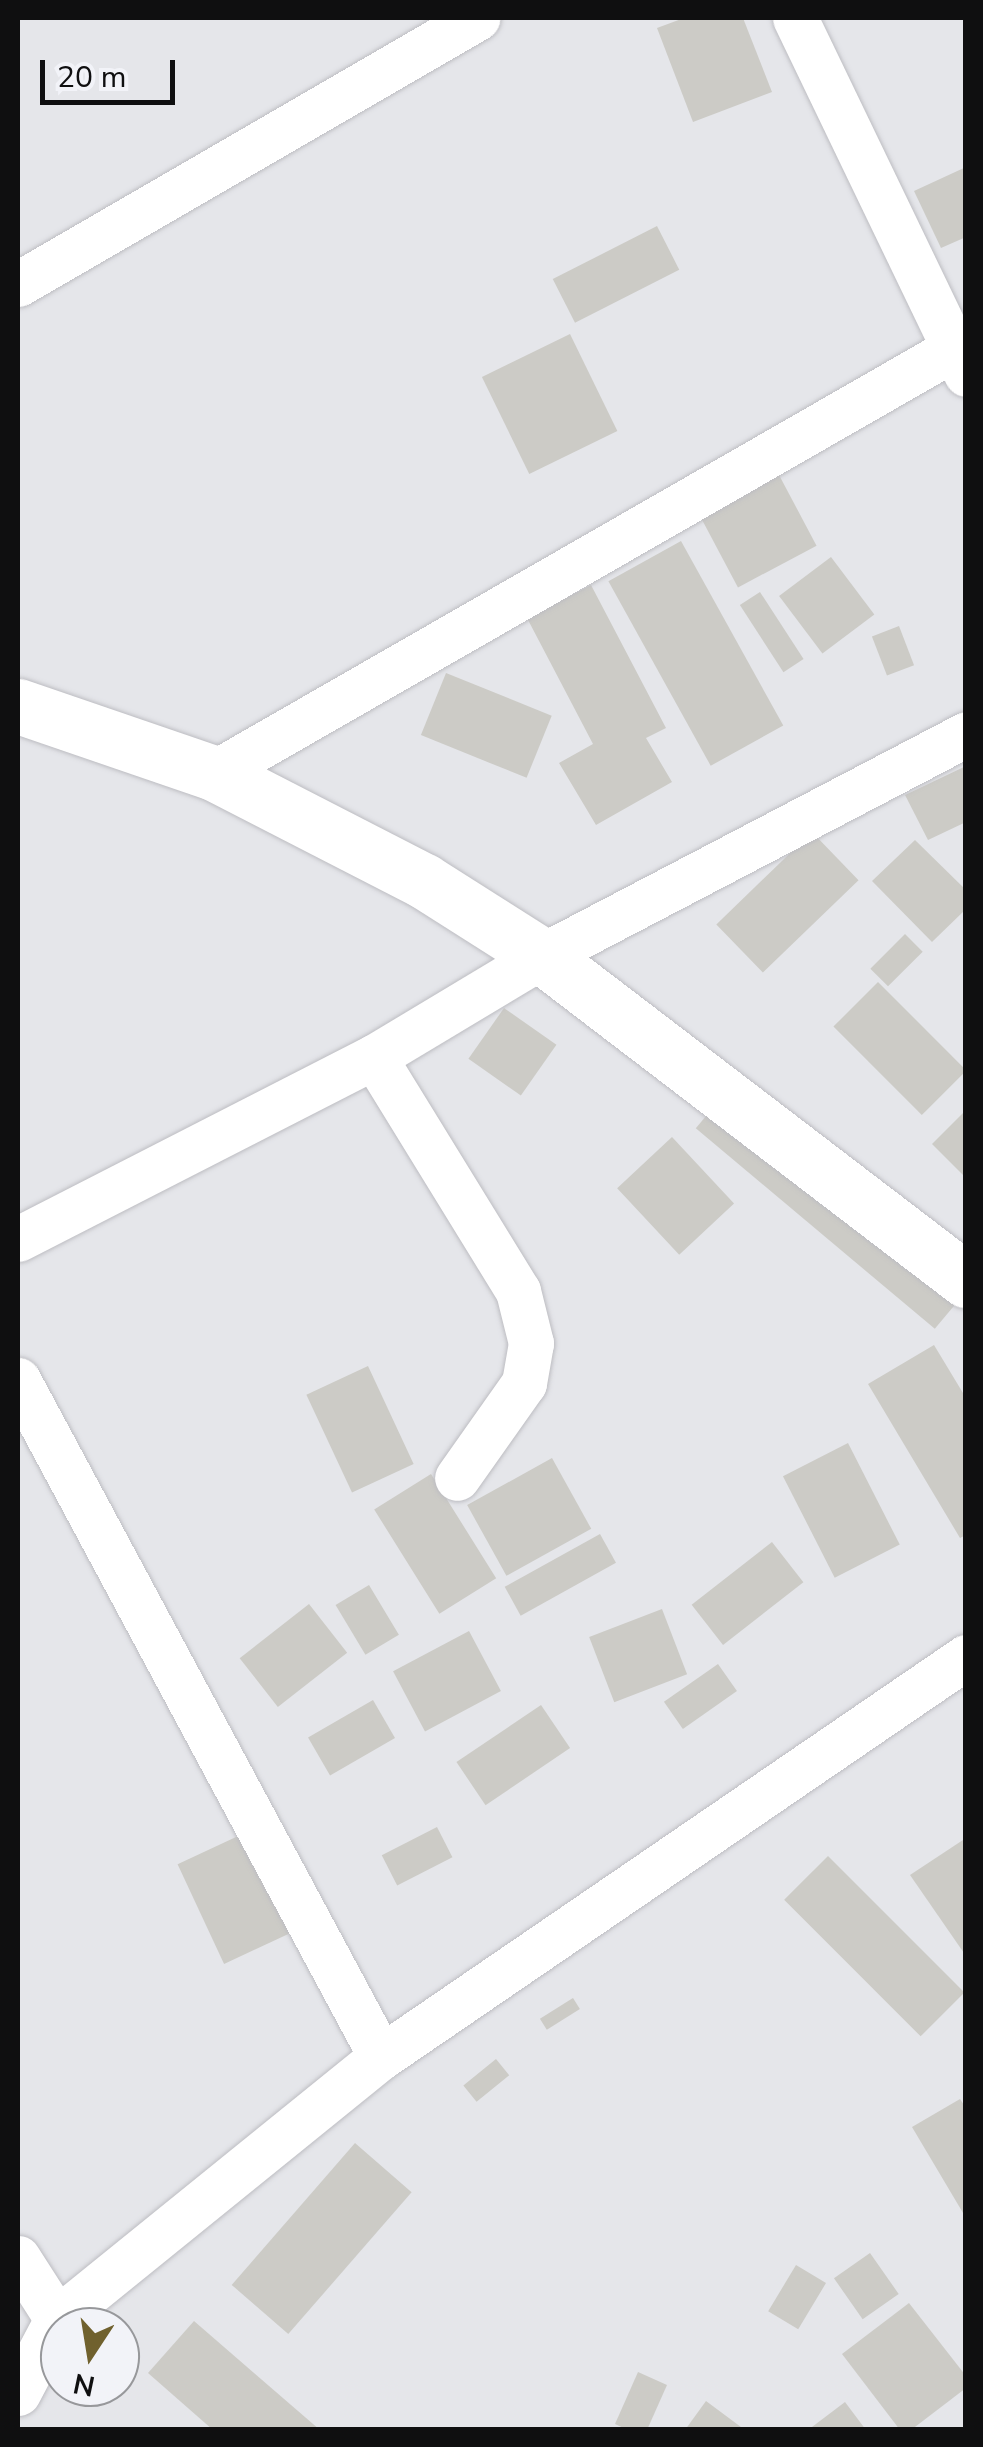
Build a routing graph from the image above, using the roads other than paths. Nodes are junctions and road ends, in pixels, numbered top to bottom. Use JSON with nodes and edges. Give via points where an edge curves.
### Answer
{"nodes":[{"id":1,"x":477,"y":18,"type":"edge"},
{"id":2,"x":795,"y":18,"type":"edge"},
{"id":3,"x":18,"y":284,"type":"edge"},
{"id":4,"x":959,"y":362,"type":"edge"},
{"id":5,"x":18,"y":706,"type":"edge"},
{"id":6,"x":966,"y":734,"type":"edge"},
{"id":7,"x":214,"y":773,"type":"junction"},
{"id":8,"x":542,"y":956,"type":"junction"},
{"id":9,"x":374,"y":1057,"type":"junction"},
{"id":10,"x":18,"y":1239,"type":"edge"},
{"id":11,"x":966,"y":1280,"type":"edge"},
{"id":12,"x":18,"y":1380,"type":"edge"},
{"id":13,"x":457,"y":1478,"type":"dead end"},
{"id":14,"x":966,"y":1657,"type":"edge"},
{"id":15,"x":380,"y":2057,"type":"junction"},
{"id":16,"x":18,"y":2258,"type":"edge"},
{"id":17,"x":49,"y":2307,"type":"edge"},
{"id":18,"x":72,"y":2307,"type":"edge"},
{"id":19,"x":40,"y":2351,"type":"edge"},
{"id":20,"x":18,"y":2393,"type":"edge"}],
"edges":[{"from":1,"to":3,"type":"street"},
{"from":2,"to":4,"type":"street"},
{"from":4,"to":7,"type":"street"},
{"from":5,"to":7,"type":"street"},
{"from":6,"to":8,"type":"street"},
{"from":7,"to":8,"type":"street","via":[[424,881]]},
{"from":8,"to":9,"type":"street"},
{"from":8,"to":11,"type":"street"},
{"from":9,"to":10,"type":"street"},
{"from":9,"to":13,"type":"street","via":[[518,1290],[531,1343],[524,1384]]},
{"from":12,"to":15,"type":"street"},
{"from":14,"to":15,"type":"street"},
{"from":15,"to":18,"type":"street"},
{"from":16,"to":17,"type":"street"},
{"from":19,"to":20,"type":"street"}]}
